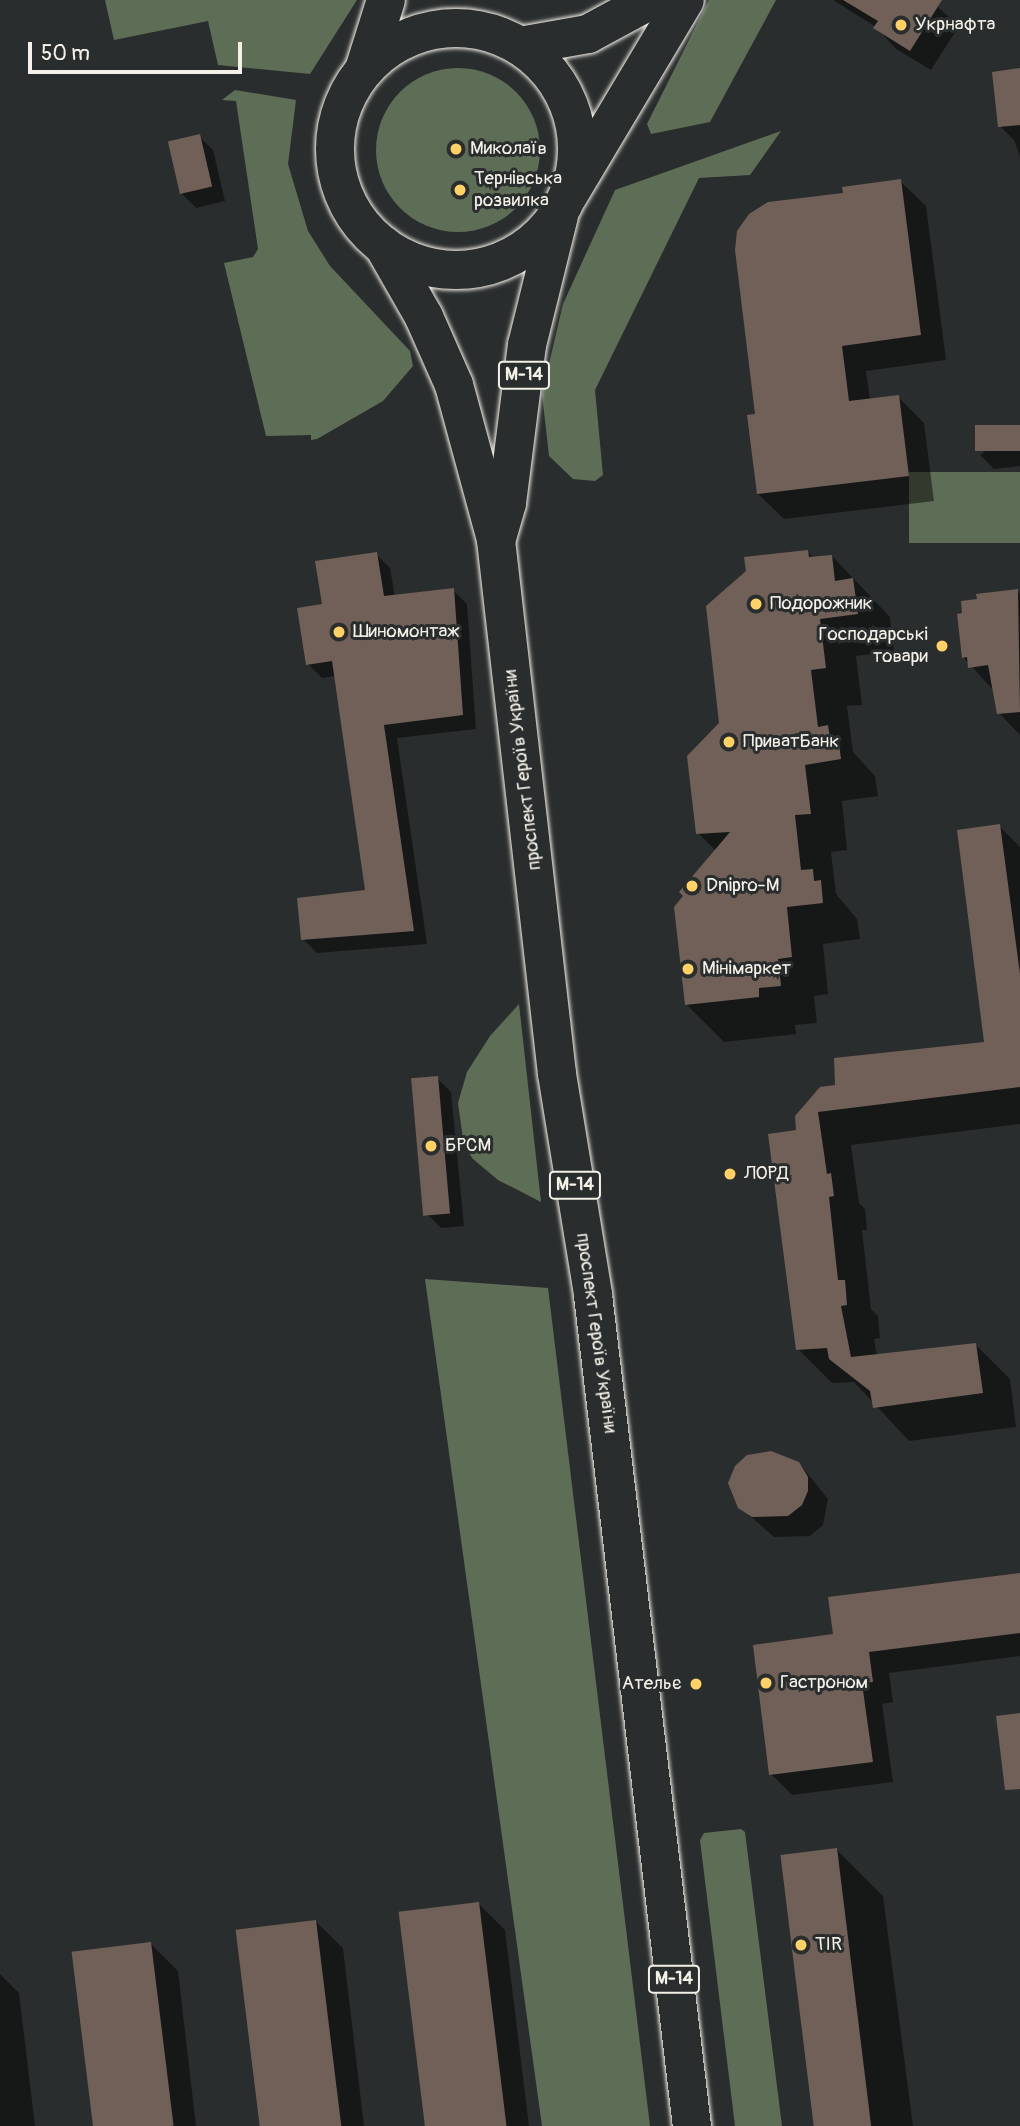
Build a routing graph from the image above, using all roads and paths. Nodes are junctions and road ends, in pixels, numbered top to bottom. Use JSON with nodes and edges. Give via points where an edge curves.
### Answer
{"nodes":[{"id":1,"x":386,"y":0,"type":"edge"},
{"id":2,"x":482,"y":0,"type":"edge"},
{"id":3,"x":651,"y":0,"type":"edge"},
{"id":4,"x":685,"y":0,"type":"edge"},
{"id":5,"x":513,"y":43,"type":"junction"},
{"id":6,"x":364,"y":70,"type":"junction"},
{"id":7,"x":564,"y":204,"type":"junction"},
{"id":8,"x":383,"y":245,"type":"junction"},
{"id":9,"x":496,"y":540,"type":"junction"},
{"id":10,"x":692,"y":2126,"type":"edge"}],
"edges":[{"from":1,"to":6,"type":"main road","number":"М-14"},
{"from":2,"to":5,"type":"main road","number":"М-14"},
{"from":3,"to":5,"type":"main road","via":[[588,34]]},
{"from":4,"to":7,"type":"main road"},
{"from":5,"to":6,"type":"main road","via":[[473,29],[433,30],[394,45]]},
{"from":5,"to":7,"type":"main road","number":"М-14","via":[[555,79],[575,124],[577,148]]},
{"from":6,"to":8,"type":"main road","number":"М-14","via":[[342,108],[335,158],[350,206]]},
{"from":7,"to":8,"type":"main road","via":[[534,240],[493,264],[436,268]]},
{"from":7,"to":9,"type":"main road","name":"проспект Героїв України","number":"М-14","via":[[527,345],[507,503]]},
{"from":8,"to":9,"type":"main road","name":"проспект Героїв України","number":"М-14","via":[[424,317],[454,385]]},
{"from":9,"to":10,"type":"main road","name":"проспект Героїв України","number":"М-14","via":[[557,1074],[593,1295]]}]}
